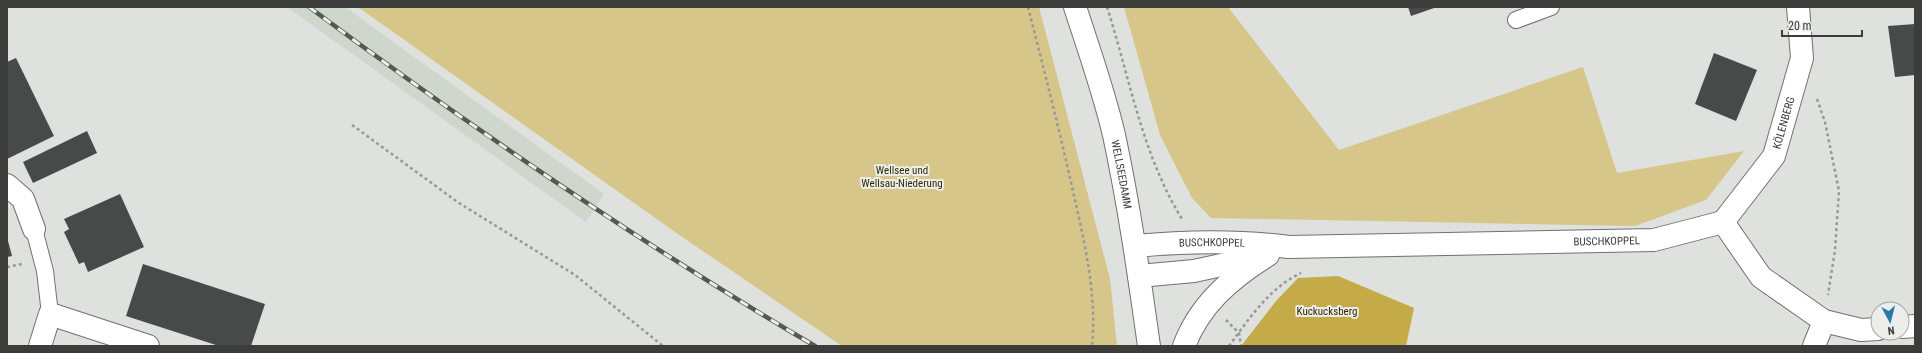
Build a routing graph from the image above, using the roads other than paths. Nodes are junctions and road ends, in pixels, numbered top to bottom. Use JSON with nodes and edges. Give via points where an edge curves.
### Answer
{"nodes":[{"id":1,"x":1075,"y":7,"type":"edge"},
{"id":2,"x":1551,"y":7,"type":"edge"},
{"id":3,"x":1798,"y":7,"type":"edge"},
{"id":4,"x":1516,"y":20,"type":"dead end"},
{"id":5,"x":7,"y":185,"type":"edge"},
{"id":6,"x":1723,"y":222,"type":"junction"},
{"id":7,"x":34,"y":229,"type":"joint"},
{"id":8,"x":1135,"y":246,"type":"junction"},
{"id":9,"x":1289,"y":247,"type":"junction"},
{"id":10,"x":1268,"y":255,"type":"junction"},
{"id":11,"x":1139,"y":276,"type":"junction"},
{"id":12,"x":50,"y":314,"type":"junction"},
{"id":13,"x":1824,"y":321,"type":"junction"},
{"id":14,"x":1870,"y":329,"type":"edge"},
{"id":15,"x":40,"y":346,"type":"edge"},
{"id":16,"x":148,"y":346,"type":"edge"},
{"id":17,"x":1149,"y":346,"type":"edge"},
{"id":18,"x":1184,"y":346,"type":"edge"},
{"id":19,"x":1814,"y":346,"type":"edge"}],
"edges":[{"from":1,"to":8,"type":"street","name":"WELLSEEDAMM","via":[[1104,96]]},
{"from":2,"to":4,"type":"lane"},
{"from":3,"to":6,"type":"street","name":"KÖLENBERG","via":[[1802,58],[1774,156]]},
{"from":5,"to":7,"type":"street","via":[[24,199]]},
{"from":6,"to":9,"type":"street","name":"BUSCHKOPPEL","via":[[1654,240]]},
{"from":6,"to":13,"type":"street","via":[[1762,277]]},
{"from":7,"to":12,"type":"lane","via":[[45,271]]},
{"from":8,"to":9,"type":"street","name":"BUSCHKOPPEL","via":[[1190,241]]},
{"from":8,"to":11,"type":"street","name":"WELLSEEDAMM"},
{"from":9,"to":10,"type":"street","name":"BUSCHKOPPEL"},
{"from":10,"to":11,"type":"street","name":"BUSCHKOPPEL","via":[[1194,271]]},
{"from":10,"to":18,"type":"street","via":[[1243,270],[1208,303]]},
{"from":11,"to":17,"type":"street","name":"WELLSEEDAMM"},
{"from":12,"to":15,"type":"street"},
{"from":12,"to":16,"type":"street"},
{"from":13,"to":14,"type":"street","via":[[1860,330]]},
{"from":13,"to":19,"type":"street"}]}
